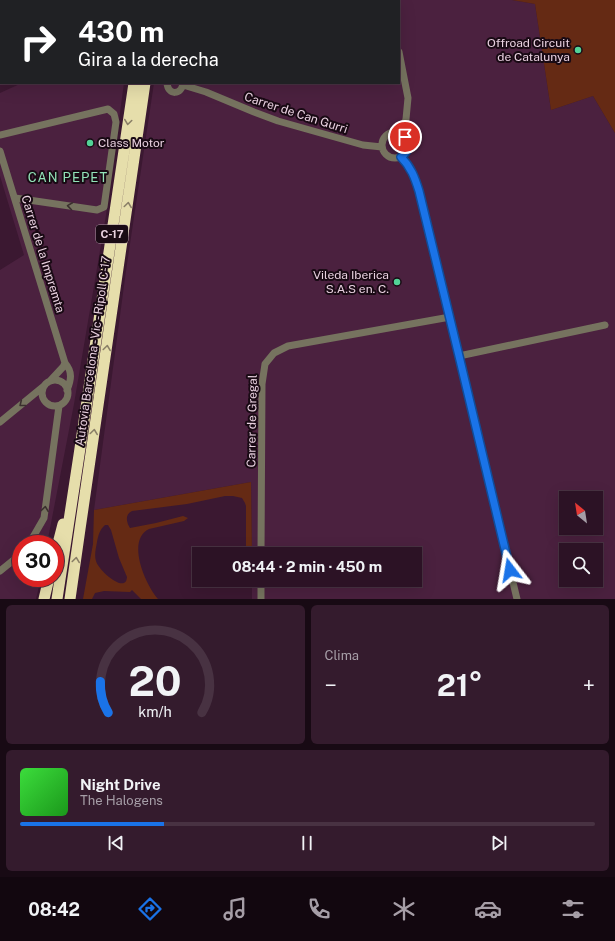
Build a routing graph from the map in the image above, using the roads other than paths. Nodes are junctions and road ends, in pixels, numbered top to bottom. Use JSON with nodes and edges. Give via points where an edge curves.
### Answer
{"nodes":[{"id":1,"x":400,"y":57,"type":"edge"},
{"id":2,"x":134,"y":84,"type":"edge"},
{"id":3,"x":145,"y":84,"type":"edge"},
{"id":4,"x":167,"y":84,"type":"edge"},
{"id":5,"x":183,"y":84,"type":"edge"},
{"id":6,"x":402,"y":134,"type":"junction"},
{"id":7,"x":0,"y":135,"type":"edge"},
{"id":8,"x":382,"y":147,"type":"junction"},
{"id":9,"x":0,"y":151,"type":"edge"},
{"id":10,"x":401,"y":157,"type":"junction"},
{"id":11,"x":15,"y":198,"type":"junction"},
{"id":12,"x":450,"y":317,"type":"junction"},
{"id":13,"x":605,"y":325,"type":"dead end"},
{"id":14,"x":459,"y":356,"type":"junction"},
{"id":15,"x":65,"y":363,"type":"junction"},
{"id":16,"x":46,"y":384,"type":"junction"},
{"id":17,"x":68,"y":390,"type":"junction"},
{"id":18,"x":59,"y":406,"type":"junction"},
{"id":19,"x":0,"y":422,"type":"edge"},
{"id":20,"x":80,"y":455,"type":"junction"},
{"id":21,"x":34,"y":535,"type":"edge"},
{"id":22,"x":60,"y":535,"type":"edge"},
{"id":23,"x":261,"y":547,"type":"edge"},
{"id":24,"x":12,"y":561,"type":"edge"},
{"id":25,"x":0,"y":571,"type":"edge"},
{"id":26,"x":47,"y":587,"type":"edge"},
{"id":27,"x":261,"y":587,"type":"edge"},
{"id":28,"x":44,"y":599,"type":"edge"},
{"id":29,"x":57,"y":599,"type":"edge"},
{"id":30,"x":70,"y":599,"type":"edge"},
{"id":31,"x":261,"y":599,"type":"edge"},
{"id":32,"x":517,"y":599,"type":"edge"}],
"edges":[{"from":1,"to":6,"type":"street","via":[[408,98]]},
{"from":2,"to":20,"type":"highway","name":"Autovia Barcelona - Vic - Ripoll C-17","number":"C-17","one_way":true},
{"from":30,"to":3,"type":"highway","name":"Autovia Barcelona - Vic - Ripoll C-17","number":"C-17","one_way":true},
{"from":4,"to":5,"type":"street","name":"Carrer de Can Gurri","via":[[173,92],[181,90]]},
{"from":5,"to":8,"type":"street","name":"Carrer de Can Gurri","via":[[282,122],[363,145]]},
{"from":6,"to":8,"type":"street","via":[[388,134],[383,140]]},
{"from":6,"to":10,"type":"street","via":[[408,141],[408,146],[406,154]]},
{"from":7,"to":11,"type":"street","one_way":true,"via":[[108,109],[114,114],[116,122],[104,207],[96,210]]},
{"from":8,"to":10,"type":"street","via":[[388,157]]},
{"from":9,"to":11,"type":"street","name":"Carrer de la Impremta"},
{"from":10,"to":12,"type":"street","via":[[412,172],[419,191]]},
{"from":11,"to":15,"type":"street","name":"Carrer de la Impremta"},
{"from":12,"to":14,"type":"street"},
{"from":12,"to":23,"type":"street","name":"Carrer de Gregal","via":[[288,346],[274,353],[265,364],[262,384]]},
{"from":13,"to":14,"type":"street"},
{"from":14,"to":32,"type":"street"},
{"from":15,"to":16,"type":"street"},
{"from":15,"to":17,"type":"street","name":"Carrer de la Impremta","via":[[71,374]]},
{"from":16,"to":17,"type":"street","via":[[60,381]]},
{"from":16,"to":18,"type":"street","via":[[42,393],[45,401],[51,406]]},
{"from":16,"to":19,"type":"street","one_way":true},
{"from":17,"to":18,"type":"street","via":[[67,398]]},
{"from":21,"to":18,"type":"street","one_way":true,"via":[[44,518]]},
{"from":20,"to":22,"type":"highway"},
{"from":20,"to":29,"type":"highway","number":"C-17"},
{"from":24,"to":25,"type":"street"},
{"from":26,"to":28,"type":"highway"},
{"from":27,"to":31,"type":"street"}]}
